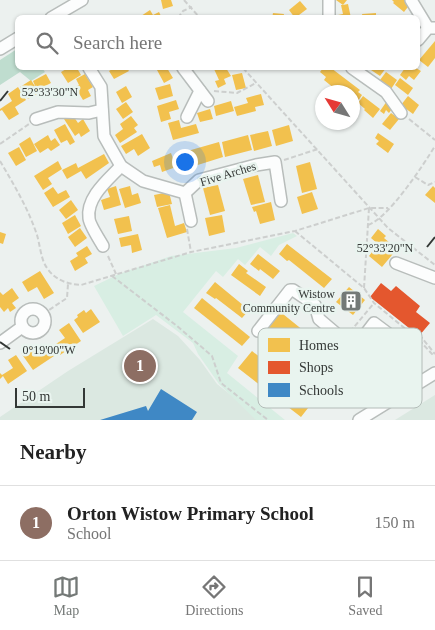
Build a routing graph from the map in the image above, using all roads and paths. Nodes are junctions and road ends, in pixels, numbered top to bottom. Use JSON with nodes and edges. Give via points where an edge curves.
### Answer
{"nodes":[{"id":1,"x":82,"y":0,"type":"edge"},
{"id":2,"x":184,"y":0,"type":"edge"},
{"id":3,"x":329,"y":0,"type":"edge"},
{"id":4,"x":412,"y":0,"type":"edge"},
{"id":5,"x":192,"y":7,"type":"junction"},
{"id":6,"x":57,"y":15,"type":"edge"},
{"id":7,"x":180,"y":15,"type":"edge"},
{"id":8,"x":198,"y":15,"type":"edge"},
{"id":9,"x":329,"y":15,"type":"edge"},
{"id":10,"x":431,"y":28,"type":"edge"},
{"id":11,"x":420,"y":38,"type":"edge"},
{"id":12,"x":15,"y":40,"type":"edge"},
{"id":13,"x":0,"y":49,"type":"edge"},
{"id":14,"x":90,"y":70,"type":"edge"},
{"id":15,"x":184,"y":70,"type":"edge"},
{"id":16,"x":245,"y":70,"type":"edge"},
{"id":17,"x":355,"y":70,"type":"edge"},
{"id":18,"x":256,"y":83,"type":"junction"},
{"id":19,"x":200,"y":91,"type":"junction"},
{"id":20,"x":208,"y":101,"type":"dead end"},
{"id":21,"x":102,"y":110,"type":"junction"},
{"id":22,"x":401,"y":113,"type":"joint"},
{"id":23,"x":187,"y":117,"type":"dead end"},
{"id":24,"x":36,"y":119,"type":"joint"},
{"id":25,"x":435,"y":140,"type":"edge"},
{"id":26,"x":0,"y":144,"type":"edge"},
{"id":27,"x":435,"y":146,"type":"edge"},
{"id":28,"x":318,"y":150,"type":"junction"},
{"id":29,"x":0,"y":161,"type":"edge"},
{"id":30,"x":276,"y":162,"type":"junction"},
{"id":31,"x":121,"y":166,"type":"junction"},
{"id":32,"x":415,"y":178,"type":"junction"},
{"id":33,"x":435,"y":182,"type":"edge"},
{"id":34,"x":185,"y":193,"type":"junction"},
{"id":35,"x":281,"y":201,"type":"dead end"},
{"id":36,"x":368,"y":208,"type":"junction"},
{"id":37,"x":388,"y":208,"type":"junction"},
{"id":38,"x":379,"y":218,"type":"junction"},
{"id":39,"x":191,"y":220,"type":"joint"},
{"id":40,"x":368,"y":225,"type":"junction"},
{"id":41,"x":295,"y":230,"type":"junction"},
{"id":42,"x":103,"y":246,"type":"joint"},
{"id":43,"x":191,"y":252,"type":"junction"},
{"id":44,"x":396,"y":263,"type":"dead end"},
{"id":45,"x":435,"y":266,"type":"edge"},
{"id":46,"x":116,"y":274,"type":"junction"},
{"id":47,"x":112,"y":276,"type":"junction"},
{"id":48,"x":435,"y":278,"type":"edge"},
{"id":49,"x":68,"y":284,"type":"junction"},
{"id":50,"x":364,"y":288,"type":"junction"},
{"id":51,"x":374,"y":303,"type":"junction"},
{"id":52,"x":43,"y":314,"type":"junction"},
{"id":53,"x":22,"y":327,"type":"junction"},
{"id":54,"x":260,"y":328,"type":"edge"},
{"id":55,"x":330,"y":328,"type":"edge"},
{"id":56,"x":353,"y":328,"type":"edge"},
{"id":57,"x":404,"y":328,"type":"edge"},
{"id":58,"x":422,"y":338,"type":"edge"},
{"id":59,"x":0,"y":343,"type":"edge"},
{"id":60,"x":434,"y":355,"type":"edge"},
{"id":61,"x":435,"y":373,"type":"edge"},
{"id":62,"x":422,"y":381,"type":"edge"},
{"id":63,"x":378,"y":408,"type":"edge"},
{"id":64,"x":268,"y":420,"type":"edge"},
{"id":65,"x":359,"y":420,"type":"edge"}],
"edges":[{"from":1,"to":6,"type":"street"},
{"from":2,"to":5,"type":"path"},
{"from":3,"to":9,"type":"street"},
{"from":4,"to":10,"type":"street"},
{"from":5,"to":7,"type":"path"},
{"from":5,"to":8,"type":"path"},
{"from":10,"to":11,"type":"street"},
{"from":12,"to":13,"type":"street"},
{"from":14,"to":21,"type":"street","name":"Five Arches","via":[[100,88]]},
{"from":15,"to":19,"type":"street"},
{"from":16,"to":18,"type":"path"},
{"from":17,"to":22,"type":"street","via":[[386,92]]},
{"from":18,"to":19,"type":"path","via":[[237,93]]},
{"from":18,"to":28,"type":"path"},
{"from":19,"to":20,"type":"street"},
{"from":19,"to":23,"type":"street"},
{"from":21,"to":24,"type":"street","via":[[58,112]]},
{"from":21,"to":31,"type":"street","name":"Five Arches","via":[[104,136]]},
{"from":22,"to":25,"type":"path"},
{"from":24,"to":26,"type":"path"},
{"from":27,"to":32,"type":"path"},
{"from":28,"to":30,"type":"path"},
{"from":28,"to":36,"type":"path"},
{"from":29,"to":49,"type":"path","via":[[37,234],[46,267]]},
{"from":30,"to":34,"type":"street","name":"Five Arches","via":[[199,180]]},
{"from":30,"to":35,"type":"street"},
{"from":31,"to":34,"type":"street","name":"Five Arches","via":[[144,181]]},
{"from":31,"to":42,"type":"street","via":[[95,194],[90,206],[88,218]]},
{"from":32,"to":33,"type":"path","via":[[428,185]]},
{"from":32,"to":37,"type":"path"},
{"from":34,"to":39,"type":"street","name":"Five Arches"},
{"from":36,"to":37,"type":"path"},
{"from":36,"to":38,"type":"path"},
{"from":36,"to":40,"type":"path"},
{"from":36,"to":41,"type":"path"},
{"from":37,"to":38,"type":"path"},
{"from":38,"to":40,"type":"path"},
{"from":38,"to":45,"type":"path"},
{"from":39,"to":43,"type":"path","via":[[186,224]]},
{"from":40,"to":50,"type":"path"},
{"from":41,"to":43,"type":"path"},
{"from":41,"to":50,"type":"path"},
{"from":42,"to":46,"type":"path"},
{"from":43,"to":46,"type":"path"},
{"from":44,"to":48,"type":"street"},
{"from":46,"to":47,"type":"path"},
{"from":47,"to":49,"type":"path"},
{"from":47,"to":64,"type":"path","via":[[212,356],[221,383]]},
{"from":49,"to":52,"type":"path","via":[[67,298]]},
{"from":50,"to":51,"type":"path"},
{"from":51,"to":56,"type":"path"},
{"from":51,"to":57,"type":"path"},
{"from":52,"to":53,"type":"street","via":[[36,309],[25,312],[21,319]]},
{"from":52,"to":53,"type":"street","via":[[45,321],[39,331],[28,332]]},
{"from":53,"to":59,"type":"street"},
{"from":54,"to":55,"type":"street","via":[[290,290],[315,305],[318,319]]},
{"from":58,"to":60,"type":"path"},
{"from":61,"to":62,"type":"street"},
{"from":63,"to":65,"type":"street"}]}
